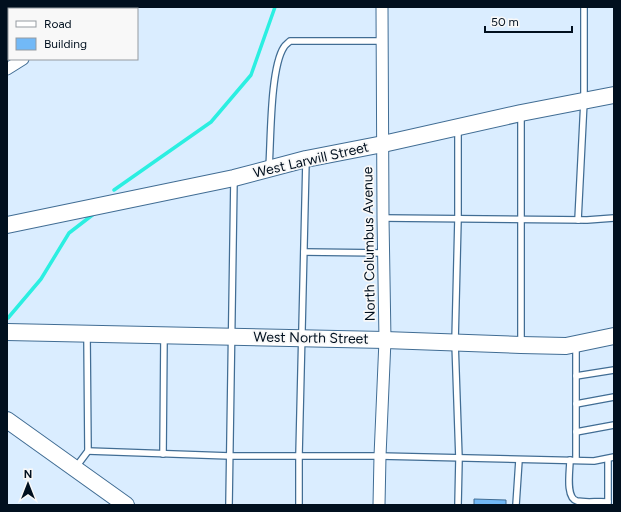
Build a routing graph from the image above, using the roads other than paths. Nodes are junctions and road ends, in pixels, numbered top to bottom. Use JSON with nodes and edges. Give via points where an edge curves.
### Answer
{"nodes":[{"id":1,"x":382,"y":7,"type":"edge"},
{"id":2,"x":584,"y":7,"type":"edge"},
{"id":3,"x":382,"y":41,"type":"junction"},
{"id":4,"x":21,"y":60,"type":"edge"},
{"id":5,"x":7,"y":69,"type":"edge"},
{"id":6,"x":614,"y":95,"type":"edge"},
{"id":7,"x":584,"y":101,"type":"junction"},
{"id":8,"x":521,"y":113,"type":"junction"},
{"id":9,"x":458,"y":126,"type":"junction"},
{"id":10,"x":383,"y":144,"type":"junction"},
{"id":11,"x":306,"y":159,"type":"junction"},
{"id":12,"x":269,"y":169,"type":"junction"},
{"id":13,"x":234,"y":178,"type":"junction"},
{"id":14,"x":383,"y":218,"type":"junction"},
{"id":15,"x":614,"y":218,"type":"edge"},
{"id":16,"x":458,"y":219,"type":"junction"},
{"id":17,"x":520,"y":220,"type":"junction"},
{"id":18,"x":578,"y":220,"type":"junction"},
{"id":19,"x":7,"y":226,"type":"edge"},
{"id":20,"x":304,"y":252,"type":"junction"},
{"id":21,"x":384,"y":253,"type":"junction"},
{"id":22,"x":7,"y":332,"type":"edge"},
{"id":23,"x":87,"y":334,"type":"junction"},
{"id":24,"x":164,"y":335,"type":"junction"},
{"id":25,"x":614,"y":336,"type":"edge"},
{"id":26,"x":231,"y":337,"type":"junction"},
{"id":27,"x":302,"y":338,"type":"junction"},
{"id":28,"x":386,"y":340,"type":"junction"},
{"id":29,"x":456,"y":342,"type":"junction"},
{"id":30,"x":576,"y":344,"type":"junction"},
{"id":31,"x":521,"y":345,"type":"junction"},
{"id":32,"x":614,"y":370,"type":"edge"},
{"id":33,"x":576,"y":376,"type":"junction"},
{"id":34,"x":614,"y":397,"type":"edge"},
{"id":35,"x":576,"y":404,"type":"junction"},
{"id":36,"x":7,"y":420,"type":"edge"},
{"id":37,"x":614,"y":425,"type":"edge"},
{"id":38,"x":576,"y":432,"type":"junction"},
{"id":39,"x":88,"y":451,"type":"junction"},
{"id":40,"x":163,"y":454,"type":"junction"},
{"id":41,"x":299,"y":455,"type":"junction"},
{"id":42,"x":230,"y":456,"type":"junction"},
{"id":43,"x":380,"y":456,"type":"junction"},
{"id":44,"x":611,"y":458,"type":"edge"},
{"id":45,"x":459,"y":459,"type":"junction"},
{"id":46,"x":519,"y":460,"type":"junction"},
{"id":47,"x":573,"y":460,"type":"junction"},
{"id":48,"x":75,"y":468,"type":"junction"},
{"id":49,"x":608,"y":503,"type":"edge"},
{"id":50,"x":126,"y":505,"type":"edge"},
{"id":51,"x":229,"y":505,"type":"edge"},
{"id":52,"x":299,"y":505,"type":"edge"},
{"id":53,"x":379,"y":505,"type":"edge"},
{"id":54,"x":458,"y":505,"type":"edge"},
{"id":55,"x":516,"y":505,"type":"edge"}],
"edges":[{"from":1,"to":3,"type":"street","name":"North Columbus Avenue"},
{"from":2,"to":7,"type":"lane"},
{"from":3,"to":10,"type":"street","name":"North Columbus Avenue"},
{"from":3,"to":12,"type":"lane","via":[[290,41],[284,47],[277,64],[273,93]]},
{"from":4,"to":5,"type":"street"},
{"from":6,"to":7,"type":"street","name":"West Larwill Street"},
{"from":7,"to":8,"type":"street","name":"West Larwill Street"},
{"from":7,"to":18,"type":"lane"},
{"from":8,"to":9,"type":"street","name":"West Larwill Street"},
{"from":8,"to":17,"type":"lane"},
{"from":9,"to":10,"type":"street","name":"West Larwill Street"},
{"from":9,"to":16,"type":"lane"},
{"from":10,"to":11,"type":"street","name":"West Larwill Street"},
{"from":10,"to":14,"type":"street","name":"North Columbus Avenue"},
{"from":11,"to":12,"type":"street","name":"West Larwill Street"},
{"from":11,"to":20,"type":"lane"},
{"from":12,"to":13,"type":"street","name":"West Larwill Street"},
{"from":13,"to":19,"type":"street","name":"West Larwill Street"},
{"from":13,"to":26,"type":"lane"},
{"from":14,"to":16,"type":"lane"},
{"from":14,"to":21,"type":"street","name":"North Columbus Avenue"},
{"from":15,"to":18,"type":"lane"},
{"from":16,"to":17,"type":"lane"},
{"from":16,"to":29,"type":"lane"},
{"from":17,"to":18,"type":"lane"},
{"from":17,"to":31,"type":"lane"},
{"from":20,"to":21,"type":"lane"},
{"from":20,"to":27,"type":"lane"},
{"from":21,"to":28,"type":"street","name":"North Columbus Avenue"},
{"from":22,"to":23,"type":"street","name":"West North Street"},
{"from":23,"to":24,"type":"street","name":"West North Street"},
{"from":23,"to":39,"type":"lane"},
{"from":24,"to":26,"type":"street","name":"West North Street"},
{"from":24,"to":40,"type":"lane"},
{"from":25,"to":30,"type":"street","name":"West North Street"},
{"from":26,"to":27,"type":"street","name":"West North Street"},
{"from":26,"to":42,"type":"lane"},
{"from":27,"to":28,"type":"street","name":"West North Street"},
{"from":27,"to":41,"type":"lane"},
{"from":28,"to":29,"type":"street","name":"West North Street"},
{"from":28,"to":43,"type":"street","name":"North Columbus Avenue"},
{"from":29,"to":31,"type":"street","name":"West North Street"},
{"from":29,"to":45,"type":"lane"},
{"from":30,"to":31,"type":"street","name":"West North Street"},
{"from":30,"to":33,"type":"lane"},
{"from":32,"to":33,"type":"lane"},
{"from":33,"to":35,"type":"lane"},
{"from":34,"to":35,"type":"lane"},
{"from":35,"to":38,"type":"lane"},
{"from":36,"to":48,"type":"street"},
{"from":37,"to":38,"type":"lane"},
{"from":38,"to":47,"type":"lane"},
{"from":39,"to":40,"type":"lane"},
{"from":39,"to":48,"type":"lane"},
{"from":40,"to":42,"type":"lane"},
{"from":41,"to":42,"type":"lane"},
{"from":41,"to":43,"type":"lane"},
{"from":41,"to":52,"type":"lane"},
{"from":42,"to":51,"type":"lane"},
{"from":43,"to":45,"type":"lane"},
{"from":43,"to":53,"type":"street","name":"North Columbus Avenue"},
{"from":44,"to":47,"type":"lane","via":[[594,461]]},
{"from":44,"to":49,"type":"lane"},
{"from":45,"to":46,"type":"lane"},
{"from":45,"to":54,"type":"lane"},
{"from":46,"to":47,"type":"lane"},
{"from":46,"to":55,"type":"lane"},
{"from":47,"to":49,"type":"lane","via":[[569,491],[571,497],[575,501]]},
{"from":48,"to":50,"type":"street"}]}
